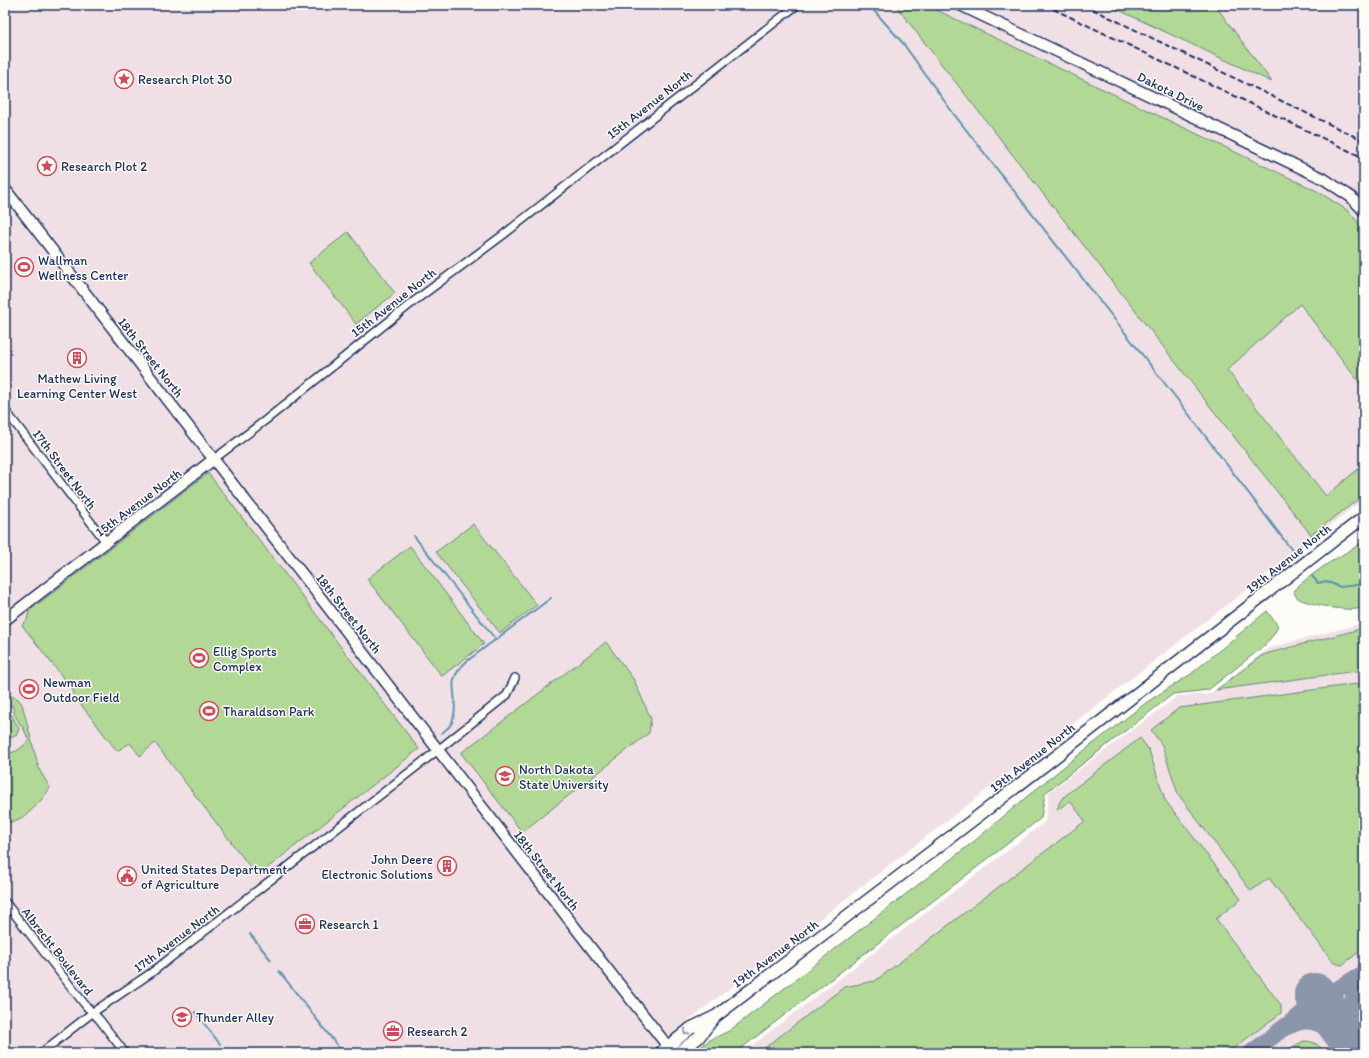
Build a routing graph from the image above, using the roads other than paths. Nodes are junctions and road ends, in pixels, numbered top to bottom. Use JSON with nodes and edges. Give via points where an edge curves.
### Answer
{"nodes":[{"id":1,"x":797,"y":5,"type":"edge"},
{"id":2,"x":960,"y":5,"type":"edge"},
{"id":3,"x":5,"y":189,"type":"edge"},
{"id":4,"x":1364,"y":211,"type":"edge"},
{"id":5,"x":5,"y":410,"type":"edge"},
{"id":6,"x":214,"y":459,"type":"junction"},
{"id":7,"x":1364,"y":517,"type":"edge"},
{"id":8,"x":106,"y":542,"type":"junction"},
{"id":9,"x":5,"y":620,"type":"edge"},
{"id":10,"x":515,"y":678,"type":"dead end"},
{"id":11,"x":438,"y":750,"type":"junction"},
{"id":12,"x":5,"y":902,"type":"edge"},
{"id":13,"x":92,"y":1013,"type":"junction"},
{"id":14,"x":716,"y":1016,"type":"junction"},
{"id":15,"x":667,"y":1051,"type":"edge"},
{"id":16,"x":41,"y":1053,"type":"edge"},
{"id":17,"x":125,"y":1053,"type":"edge"},
{"id":18,"x":678,"y":1053,"type":"edge"}],
"edges":[{"from":1,"to":6,"type":"street","name":"15th Avenue North"},
{"from":2,"to":4,"type":"street","name":"Dakota Drive","via":[[1324,179],[1351,197]]},
{"from":3,"to":6,"type":"street","name":"18th Street North"},
{"from":5,"to":8,"type":"street","name":"17th Street North"},
{"from":6,"to":8,"type":"street","name":"15th Avenue North"},
{"from":6,"to":11,"type":"street","name":"18th Street North"},
{"from":7,"to":14,"type":"main road","name":"19th Avenue North"},
{"from":8,"to":9,"type":"street","name":"15th Avenue North"},
{"from":10,"to":11,"type":"street","name":"17th Avenue North","via":[[507,695]]},
{"from":11,"to":13,"type":"street","name":"17th Avenue North","via":[[151,973]]},
{"from":11,"to":15,"type":"street","name":"18th Street North"},
{"from":12,"to":13,"type":"street","name":"Albrecht Boulevard"},
{"from":13,"to":16,"type":"street","name":"17th Avenue North"},
{"from":13,"to":17,"type":"street","name":"Albrecht Boulevard"},
{"from":14,"to":15,"type":"main road","name":"19th Avenue North","one_way":true,"via":[[691,1028]]},
{"from":14,"to":18,"type":"main road","name":"19th Avenue North","via":[[698,1038]]}]}
